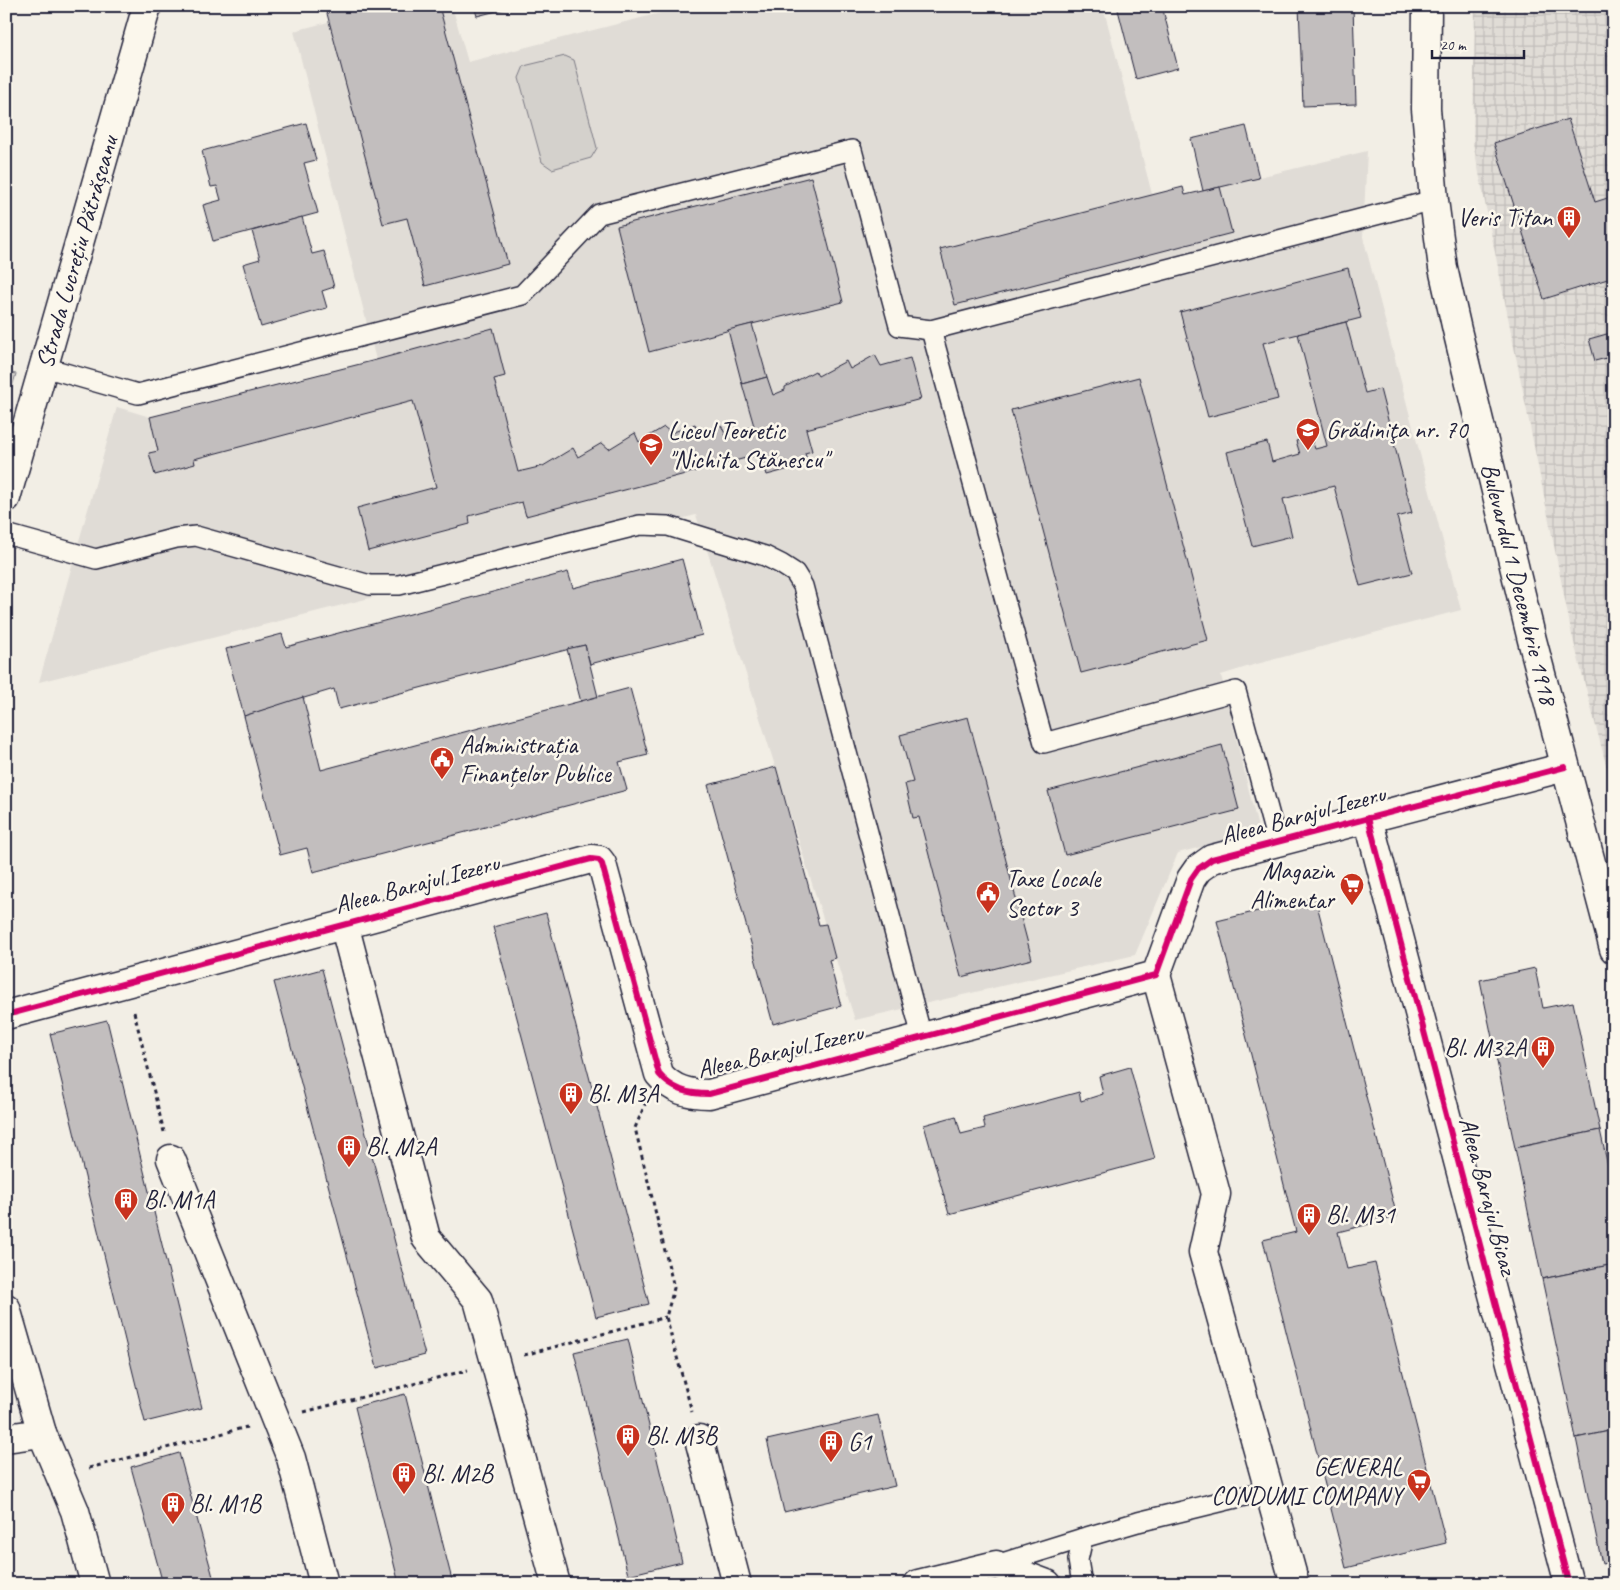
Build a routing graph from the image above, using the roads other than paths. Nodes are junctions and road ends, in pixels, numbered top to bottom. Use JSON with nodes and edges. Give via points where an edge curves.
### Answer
{"nodes":[{"id":1,"x":147,"y":6,"type":"edge"},
{"id":2,"x":1427,"y":6,"type":"edge"},
{"id":3,"x":1434,"y":200,"type":"junction"},
{"id":4,"x":932,"y":330,"type":"junction"},
{"id":5,"x":44,"y":367,"type":"junction"},
{"id":6,"x":6,"y":498,"type":"edge"},
{"id":7,"x":6,"y":534,"type":"edge"},
{"id":8,"x":1565,"y":767,"type":"junction"},
{"id":9,"x":1368,"y":818,"type":"junction"},
{"id":10,"x":1277,"y":842,"type":"junction"},
{"id":11,"x":344,"y":924,"type":"junction"},
{"id":12,"x":1614,"y":949,"type":"edge"},
{"id":13,"x":1156,"y":975,"type":"junction"},
{"id":14,"x":6,"y":1015,"type":"edge"},
{"id":15,"x":922,"y":1037,"type":"junction"},
{"id":16,"x":170,"y":1159,"type":"road end"},
{"id":17,"x":6,"y":1308,"type":"edge"},
{"id":18,"x":42,"y":1432,"type":"junction"},
{"id":19,"x":6,"y":1438,"type":"edge"},
{"id":20,"x":699,"y":1439,"type":"road end"},
{"id":21,"x":1269,"y":1490,"type":"junction"},
{"id":22,"x":1083,"y":1538,"type":"junction"},
{"id":23,"x":996,"y":1565,"type":"junction"},
{"id":24,"x":95,"y":1584,"type":"edge"},
{"id":25,"x":324,"y":1584,"type":"edge"},
{"id":26,"x":556,"y":1584,"type":"edge"},
{"id":27,"x":737,"y":1584,"type":"edge"},
{"id":28,"x":918,"y":1584,"type":"edge"},
{"id":29,"x":1046,"y":1584,"type":"edge"},
{"id":30,"x":1082,"y":1584,"type":"edge"},
{"id":31,"x":1295,"y":1584,"type":"edge"},
{"id":32,"x":1569,"y":1584,"type":"edge"}],
"edges":[{"from":1,"to":5,"type":"street","name":"Strada Lucrețiu Pătrășcanu"},
{"from":2,"to":3,"type":"street","name":"Bulevardul 1 Decembrie 1918","via":[[1426,109]]},
{"from":3,"to":4,"type":"lane"},
{"from":3,"to":8,"type":"street","name":"Bulevardul 1 Decembrie 1918","via":[[1443,268],[1457,330]]},
{"from":4,"to":5,"type":"lane","via":[[899,326],[852,150],[600,214],[522,295],[138,394]]},
{"from":4,"to":10,"type":"lane","via":[[1044,743],[1236,691]]},
{"from":5,"to":6,"type":"street","name":"Strada Lucrețiu Pătrășcanu"},
{"from":7,"to":15,"type":"lane","via":[[96,560],[176,538],[196,536],[370,585],[386,586],[640,525],[668,526],[781,564],[795,573],[803,586]]},
{"from":8,"to":9,"type":"street","name":"Aleea Barajul Iezeru"},
{"from":8,"to":12,"type":"street","name":"Bulevardul 1 Decembrie 1918"},
{"from":9,"to":10,"type":"street","name":"Aleea Barajul Iezeru"},
{"from":9,"to":32,"type":"street","name":"Aleea Barajul Bicaz"},
{"from":10,"to":13,"type":"street","name":"Aleea Barajul Iezeru","via":[[1212,859],[1198,869],[1191,879]]},
{"from":11,"to":14,"type":"street","name":"Aleea Barajul Iezeru"},
{"from":11,"to":15,"type":"street","name":"Aleea Barajul Iezeru","via":[[591,859],[599,860],[658,1074],[677,1089],[709,1094]]},
{"from":11,"to":26,"type":"street","via":[[426,1238],[478,1300]]},
{"from":13,"to":15,"type":"street","name":"Aleea Barajul Iezeru"},
{"from":13,"to":21,"type":"street","via":[[1216,1194],[1203,1252]]},
{"from":16,"to":25,"type":"street","via":[[291,1458]]},
{"from":17,"to":18,"type":"street"},
{"from":18,"to":19,"type":"street"},
{"from":18,"to":24,"type":"street","via":[[75,1511]]},
{"from":20,"to":27,"type":"street"},
{"from":21,"to":22,"type":"lane"},
{"from":21,"to":31,"type":"street"},
{"from":22,"to":23,"type":"lane"},
{"from":22,"to":30,"type":"lane","via":[[1078,1560]]},
{"from":23,"to":28,"type":"street"},
{"from":23,"to":29,"type":"street"}]}
